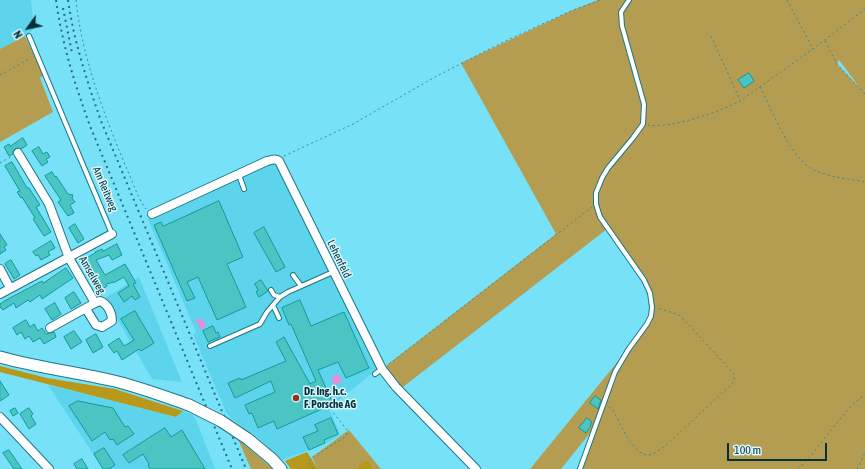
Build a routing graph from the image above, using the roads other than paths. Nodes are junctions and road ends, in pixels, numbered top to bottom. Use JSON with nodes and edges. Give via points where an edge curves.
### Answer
{"nodes":[{"id":1,"x":629,"y":0,"type":"edge"},
{"id":2,"x":29,"y":36,"type":"dead end"},
{"id":3,"x":18,"y":153,"type":"road end"},
{"id":4,"x":239,"y":175,"type":"junction"},
{"id":5,"x":244,"y":189,"type":"dead end"},
{"id":6,"x":152,"y":214,"type":"road end"},
{"id":7,"x":112,"y":234,"type":"joint"},
{"id":8,"x":69,"y":258,"type":"junction"},
{"id":9,"x":0,"y":269,"type":"edge"},
{"id":10,"x":333,"y":272,"type":"junction"},
{"id":11,"x":293,"y":275,"type":"dead end"},
{"id":12,"x":301,"y":286,"type":"junction"},
{"id":13,"x":10,"y":288,"type":"junction"},
{"id":14,"x":271,"y":290,"type":"dead end"},
{"id":15,"x":0,"y":294,"type":"edge"},
{"id":16,"x":280,"y":297,"type":"junction"},
{"id":17,"x":95,"y":303,"type":"junction"},
{"id":18,"x":273,"y":305,"type":"junction"},
{"id":19,"x":86,"y":309,"type":"junction"},
{"id":20,"x":279,"y":318,"type":"dead end"},
{"id":21,"x":50,"y":328,"type":"dead end"},
{"id":22,"x":210,"y":346,"type":"dead end"},
{"id":23,"x":0,"y":357,"type":"edge"},
{"id":24,"x":0,"y":417,"type":"edge"},
{"id":25,"x":49,"y":469,"type":"edge"},
{"id":26,"x":281,"y":469,"type":"edge"},
{"id":27,"x":476,"y":469,"type":"edge"},
{"id":28,"x":580,"y":469,"type":"edge"}],
"edges":[{"from":1,"to":28,"type":"lane","via":[[622,12],[622,26],[644,104],[643,124],[602,178],[596,193],[596,204],[607,229],[644,280],[650,293],[652,307],[647,324],[615,372]]},
{"from":2,"to":7,"type":"lane","name":"Am Reitweg"},
{"from":3,"to":8,"type":"street","name":"Amselweg","via":[[49,204]]},
{"from":4,"to":5,"type":"lane"},
{"from":4,"to":6,"type":"street"},
{"from":4,"to":10,"type":"street","name":"Lehenfeld","via":[[267,161],[279,161]]},
{"from":7,"to":8,"type":"street","name":"Am Reitweg"},
{"from":8,"to":13,"type":"street","name":"Am Reitweg"},
{"from":8,"to":17,"type":"street","name":"Amselweg"},
{"from":9,"to":13,"type":"street"},
{"from":10,"to":12,"type":"lane"},
{"from":10,"to":27,"type":"street","name":"Lehenfeld","via":[[379,372],[396,386]]},
{"from":11,"to":12,"type":"lane"},
{"from":12,"to":16,"type":"lane"},
{"from":13,"to":15,"type":"street","name":"Am Reitweg"},
{"from":14,"to":16,"type":"lane","via":[[274,295]]},
{"from":16,"to":18,"type":"lane"},
{"from":17,"to":19,"type":"street","name":"Amselweg"},
{"from":17,"to":19,"type":"street","name":"Amselweg","via":[[105,303],[112,315],[112,321],[102,326],[96,325]]},
{"from":18,"to":20,"type":"lane"},
{"from":18,"to":22,"type":"lane","via":[[260,324]]},
{"from":19,"to":21,"type":"street","name":"Amselweg"},
{"from":23,"to":26,"type":"main road","bridge":true,"via":[[110,380],[189,406],[220,421],[248,439]]},
{"from":24,"to":25,"type":"street"}]}
